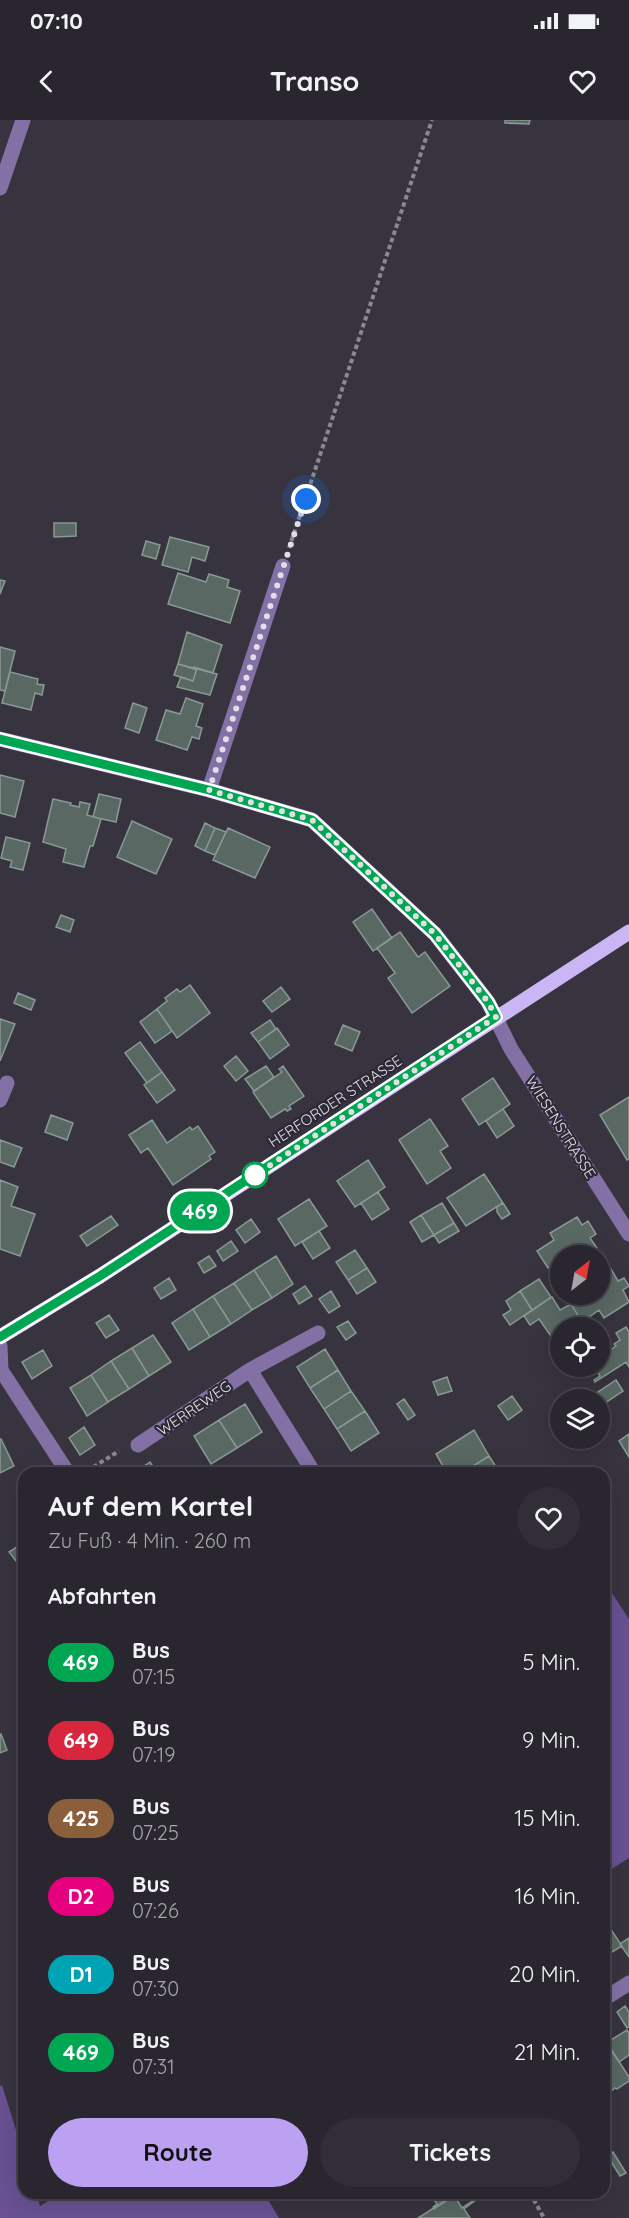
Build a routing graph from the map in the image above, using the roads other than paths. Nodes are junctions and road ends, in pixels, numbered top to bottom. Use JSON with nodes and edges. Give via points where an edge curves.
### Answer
{"nodes":[{"id":1,"x":22,"y":120,"type":"edge"},
{"id":2,"x":0,"y":188,"type":"edge"},
{"id":3,"x":283,"y":566,"type":"road end"},
{"id":4,"x":0,"y":739,"type":"edge"},
{"id":5,"x":209,"y":790,"type":"junction"},
{"id":6,"x":629,"y":932,"type":"edge"},
{"id":7,"x":496,"y":1017,"type":"junction"},
{"id":8,"x":7,"y":1083,"type":"dead end"},
{"id":9,"x":0,"y":1100,"type":"edge"},
{"id":10,"x":629,"y":1234,"type":"edge"},
{"id":11,"x":318,"y":1333,"type":"dead end"},
{"id":12,"x":0,"y":1337,"type":"edge"},
{"id":13,"x":0,"y":1346,"type":"edge"},
{"id":14,"x":250,"y":1370,"type":"junction"},
{"id":15,"x":138,"y":1445,"type":"road end"},
{"id":16,"x":64,"y":1467,"type":"edge"},
{"id":17,"x":310,"y":1467,"type":"edge"},
{"id":18,"x":629,"y":1983,"type":"edge"},
{"id":19,"x":610,"y":1995,"type":"edge"}],
"edges":[{"from":1,"to":2,"type":"street"},
{"from":3,"to":5,"type":"street"},
{"from":4,"to":5,"type":"street","name":"WIESENSTRASSE"},
{"from":5,"to":7,"type":"street","name":"WIESENSTRASSE","via":[[312,820],[435,934]]},
{"from":6,"to":7,"type":"main road","name":"HERFORDER STRASSE"},
{"from":7,"to":10,"type":"street","name":"WIESENSTRASSE","via":[[511,1049]]},
{"from":7,"to":12,"type":"main road","name":"HERFORDER STRASSE"},
{"from":8,"to":9,"type":"street"},
{"from":11,"to":14,"type":"street","name":"WERREWEG"},
{"from":13,"to":16,"type":"street","via":[[1,1370]]},
{"from":14,"to":15,"type":"street","name":"WERREWEG"},
{"from":14,"to":17,"type":"street"},
{"from":18,"to":19,"type":"street"}]}
